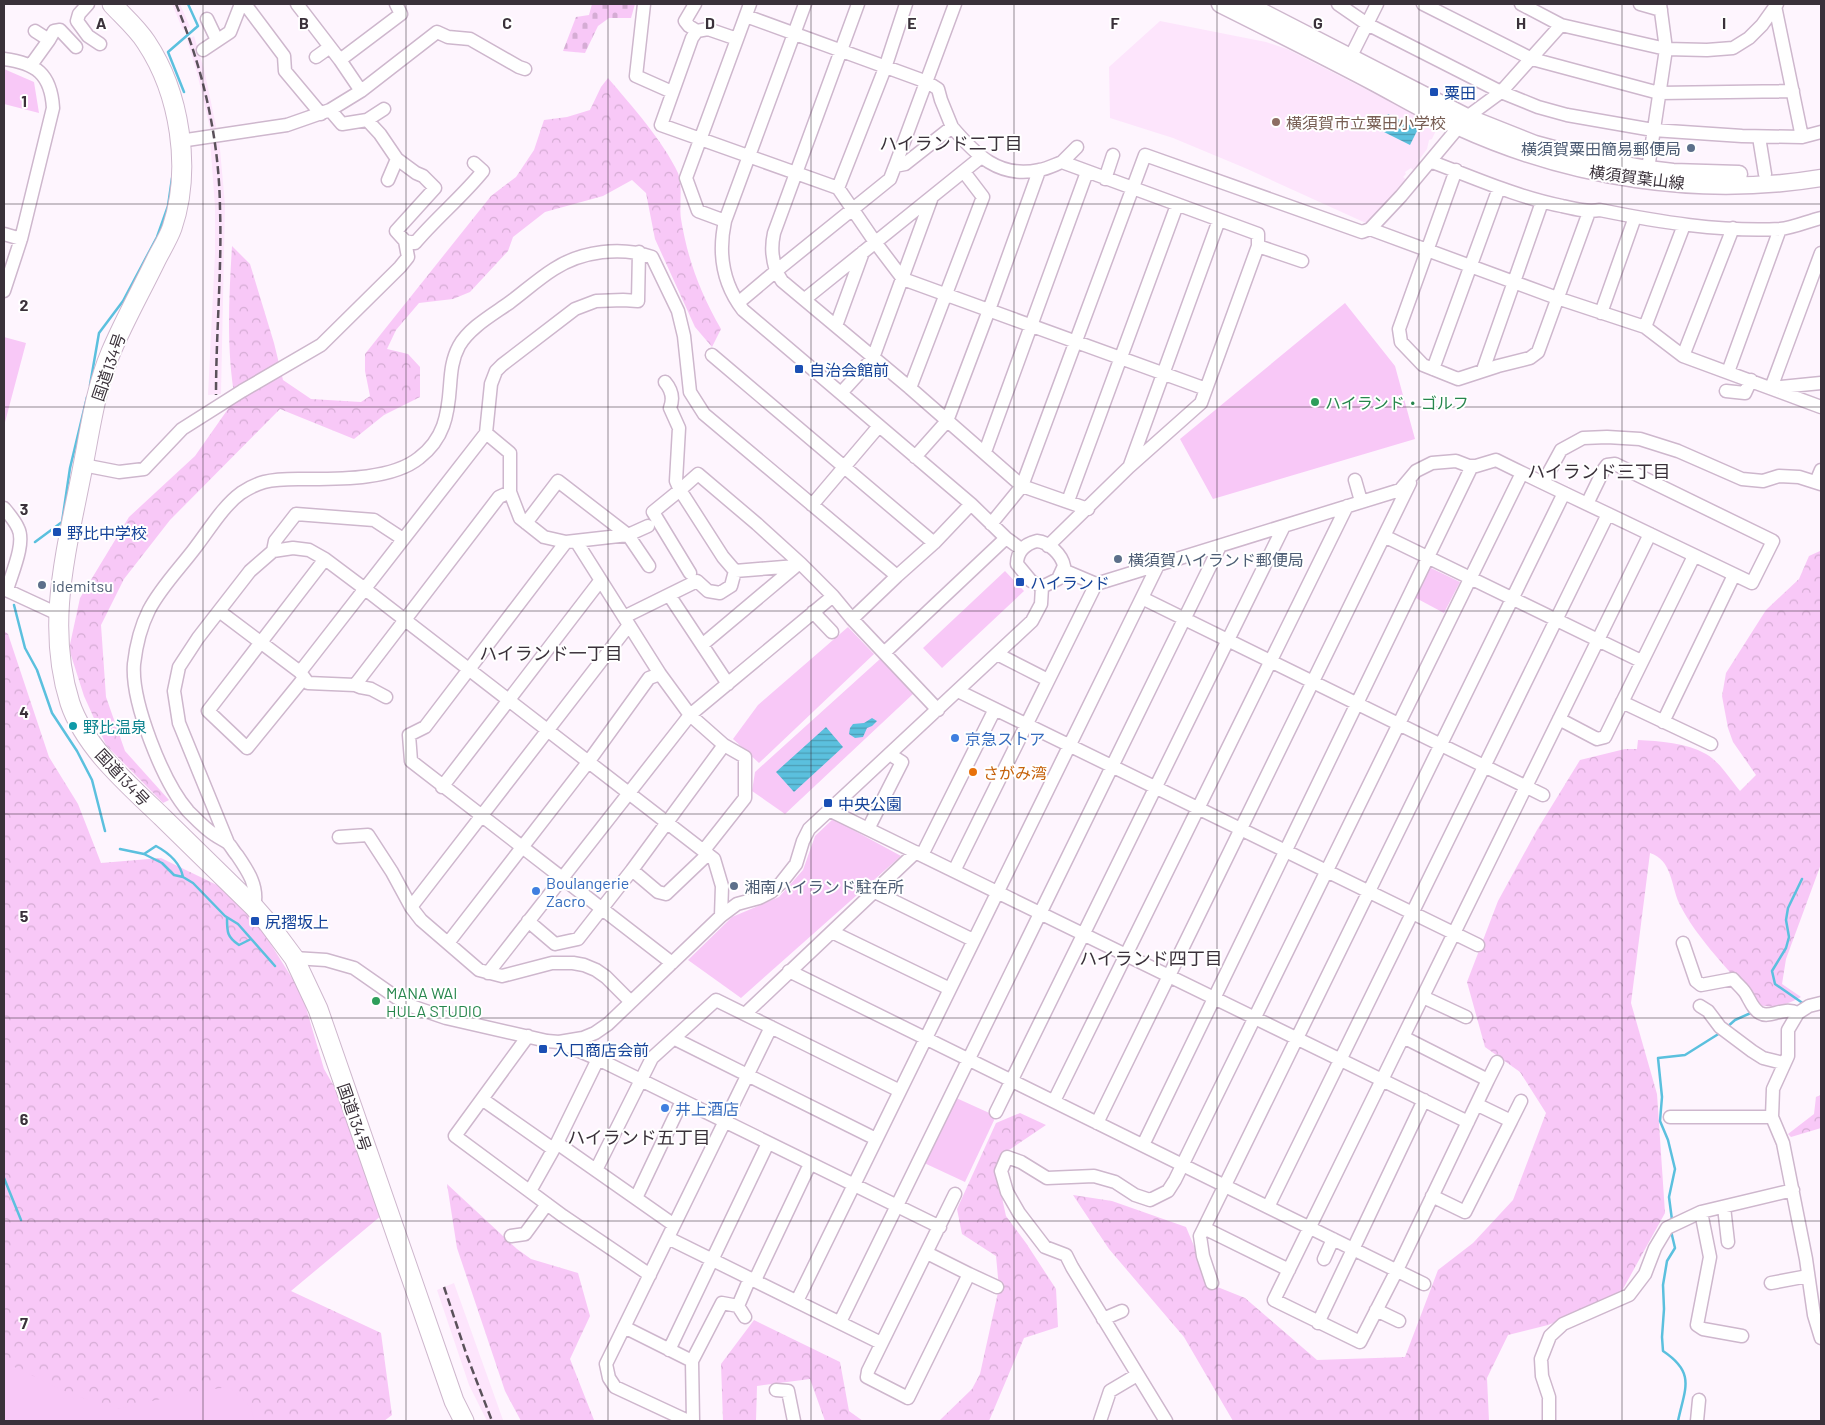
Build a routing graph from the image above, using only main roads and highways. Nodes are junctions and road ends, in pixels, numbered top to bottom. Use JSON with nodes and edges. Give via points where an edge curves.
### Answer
{"nodes":[{"id":1,"x":112,"y":4,"type":"edge"},
{"id":2,"x":1220,"y":4,"type":"edge"},
{"id":3,"x":1255,"y":6,"type":"edge"},
{"id":4,"x":1463,"y":122,"type":"junction"},
{"id":5,"x":1821,"y":168,"type":"edge"},
{"id":6,"x":1821,"y":178,"type":"edge"},
{"id":7,"x":464,"y":1421,"type":"edge"}],
"edges":[{"from":1,"to":7,"type":"highway","name":"国道134号","via":[[144,39],[168,88],[179,122],[179,196],[172,229],[110,354],[88,438],[60,586],[58,614],[58,640],[71,704],[88,737],[116,774],[254,906],[294,958],[322,1022],[397,1241]]},
{"from":2,"to":4,"type":"main road","name":"横須賀葉山線"},
{"from":3,"to":4,"type":"main road","name":"横須賀葉山線","via":[[1351,56]]},
{"from":4,"to":5,"type":"main road","name":"横須賀葉山線","via":[[1587,158],[1648,169],[1725,175]]},
{"from":4,"to":6,"type":"main road","name":"横須賀葉山線","via":[[1542,158],[1616,177],[1713,186]]}]}
